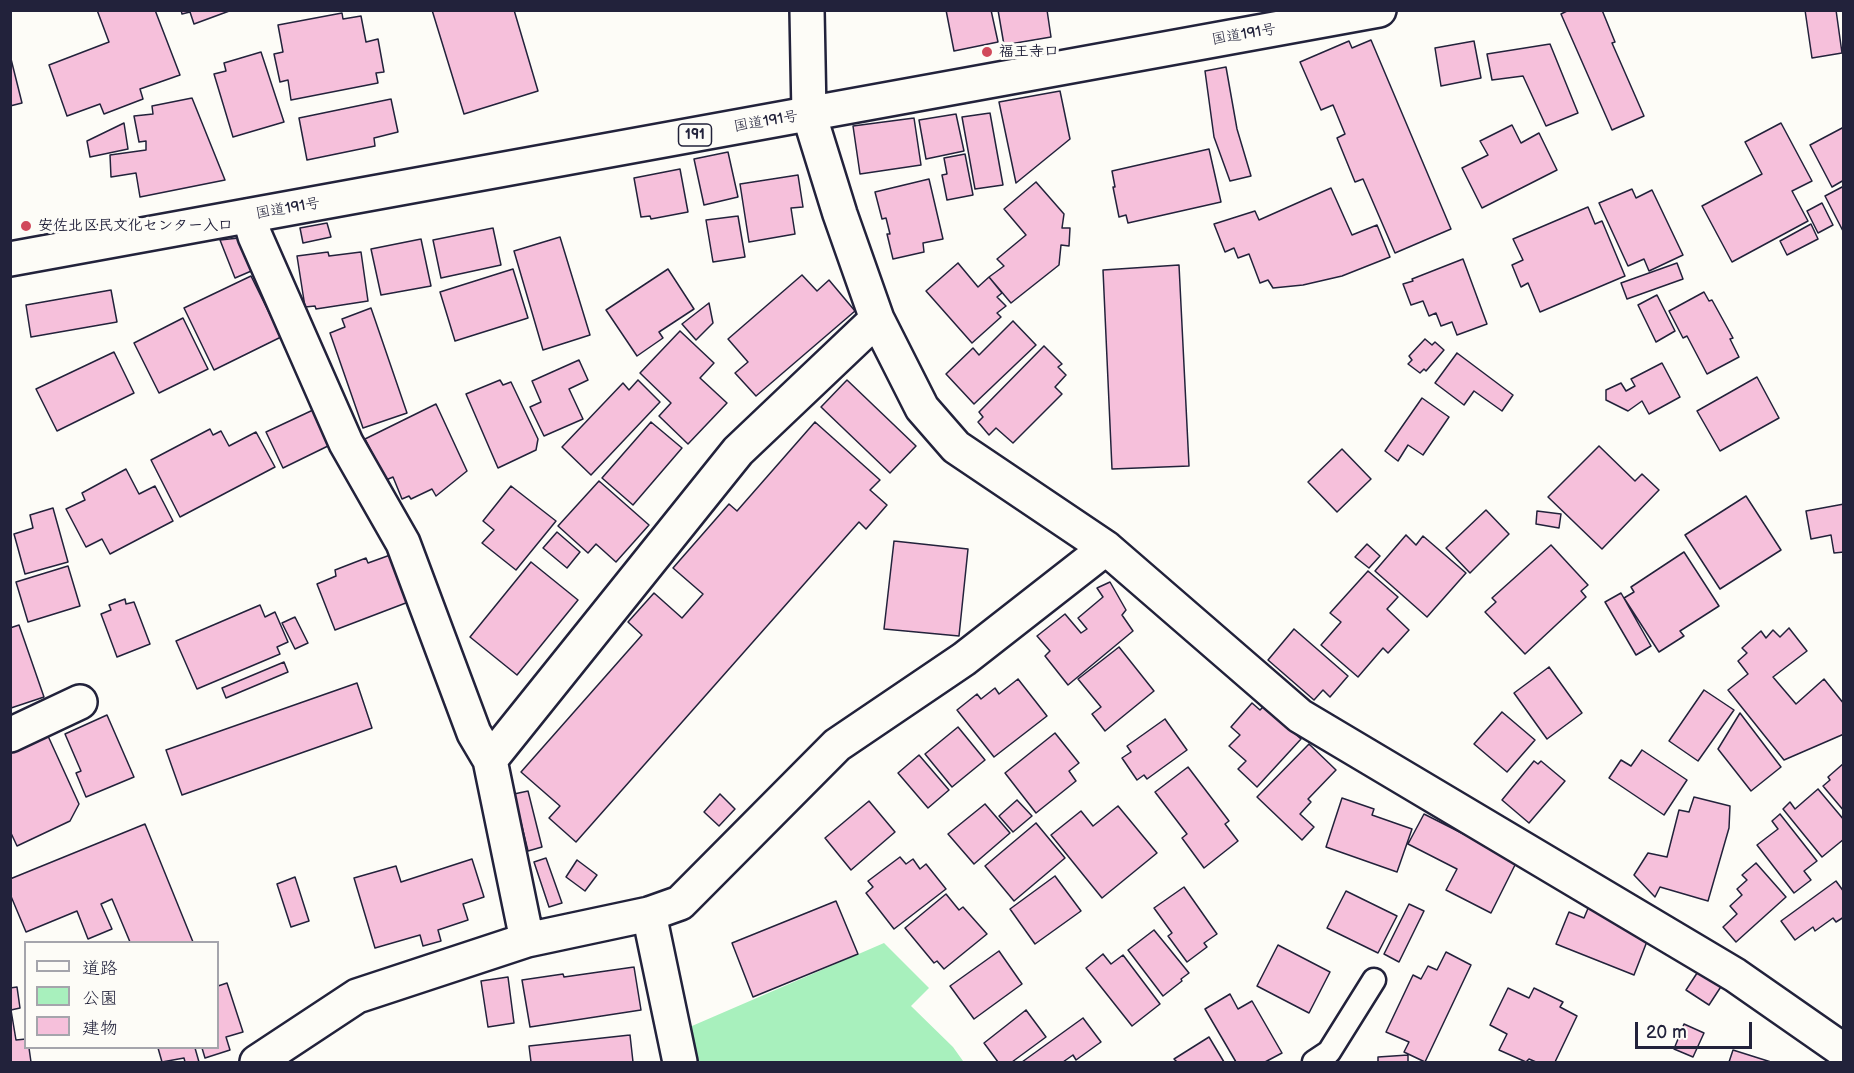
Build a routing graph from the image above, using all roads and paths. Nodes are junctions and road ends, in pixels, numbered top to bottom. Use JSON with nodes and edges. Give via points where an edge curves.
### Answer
{"nodes":[{"id":1,"x":807,"y":10,"type":"edge"},
{"id":2,"x":1379,"y":10,"type":"edge"},
{"id":3,"x":809,"y":114,"type":"junction"},
{"id":4,"x":249,"y":216,"type":"junction"},
{"id":5,"x":10,"y":259,"type":"edge"},
{"id":6,"x":877,"y":320,"type":"junction"},
{"id":7,"x":1106,"y":548,"type":"junction"},
{"id":8,"x":80,"y":702,"type":"dead end"},
{"id":9,"x":10,"y":735,"type":"edge"},
{"id":10,"x":490,"y":760,"type":"junction"},
{"id":11,"x":649,"y":914,"type":"junction"},
{"id":12,"x":527,"y":940,"type":"junction"},
{"id":13,"x":1374,"y":980,"type":"dead end"},
{"id":14,"x":1844,"y":1051,"type":"edge"},
{"id":15,"x":257,"y":1062,"type":"edge"},
{"id":16,"x":680,"y":1062,"type":"edge"},
{"id":17,"x":1314,"y":1062,"type":"edge"}],
"edges":[{"from":1,"to":3,"type":"main road"},
{"from":2,"to":3,"type":"main road","name":"国道191号","number":"191"},
{"from":3,"to":4,"type":"main road","name":"国道191号","number":"191"},
{"from":3,"to":6,"type":"main road"},
{"from":4,"to":5,"type":"main road","name":"国道191号","number":"191"},
{"from":4,"to":10,"type":"main road","via":[[346,443],[403,543],[474,733]]},
{"from":6,"to":7,"type":"main road","via":[[922,408],[956,447]]},
{"from":6,"to":10,"type":"main road","via":[[738,451]]},
{"from":7,"to":11,"type":"main road","via":[[964,659],[837,745],[680,903]]},
{"from":7,"to":14,"type":"main road","via":[[1300,716],[1734,975]]},
{"from":8,"to":9,"type":"main road"},
{"from":10,"to":12,"type":"main road"},
{"from":11,"to":12,"type":"main road"},
{"from":11,"to":16,"type":"main road"},
{"from":12,"to":15,"type":"main road","via":[[357,996]]},
{"from":13,"to":17,"type":"lane","via":[[1329,1052]]}]}
